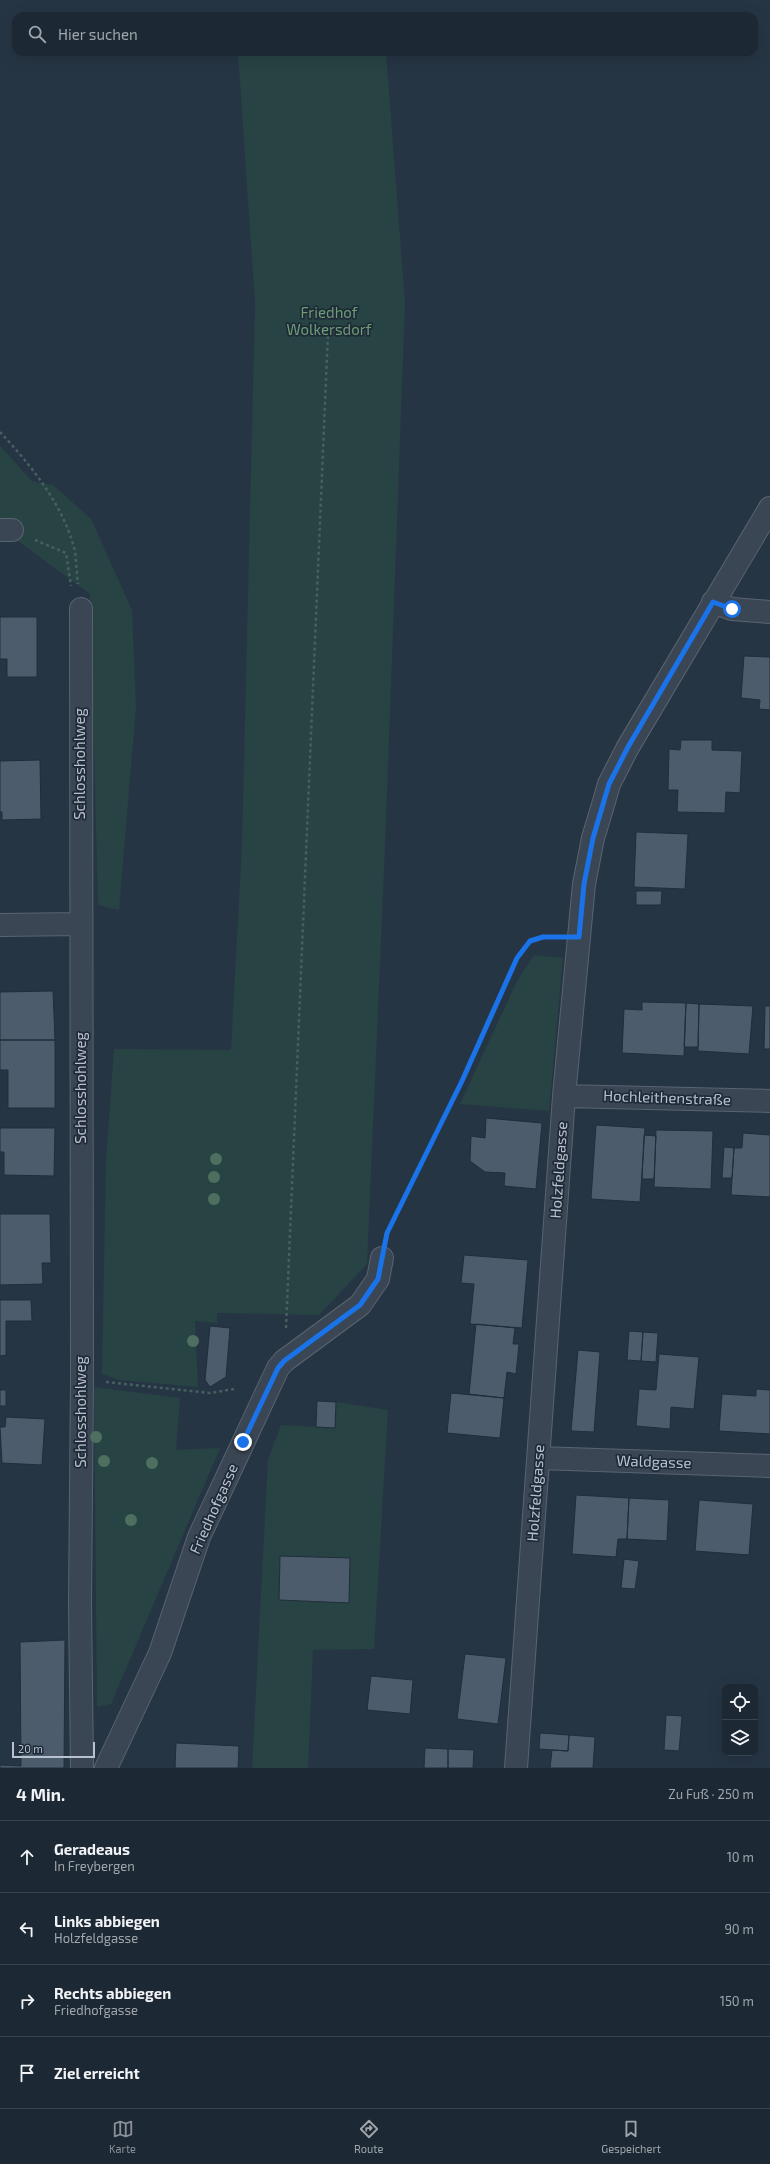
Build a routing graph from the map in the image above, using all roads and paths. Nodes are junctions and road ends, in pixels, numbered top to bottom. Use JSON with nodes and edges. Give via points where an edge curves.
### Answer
{"nodes":[{"id":1,"x":328,"y":332,"type":"dead end"},
{"id":2,"x":0,"y":432,"type":"edge"},
{"id":3,"x":770,"y":508,"type":"edge"},
{"id":4,"x":6,"y":530,"type":"edge"},
{"id":5,"x":713,"y":602,"type":"junction"},
{"id":6,"x":80,"y":609,"type":"junction"},
{"id":7,"x":770,"y":612,"type":"edge"},
{"id":8,"x":80,"y":924,"type":"junction"},
{"id":9,"x":0,"y":925,"type":"edge"},
{"id":10,"x":579,"y":937,"type":"junction"},
{"id":11,"x":564,"y":1096,"type":"junction"},
{"id":12,"x":770,"y":1101,"type":"edge"},
{"id":13,"x":382,"y":1258,"type":"joint"},
{"id":14,"x":284,"y":1361,"type":"junction"},
{"id":15,"x":82,"y":1379,"type":"junction"},
{"id":16,"x":234,"y":1389,"type":"dead end"},
{"id":17,"x":539,"y":1458,"type":"junction"},
{"id":18,"x":770,"y":1466,"type":"edge"},
{"id":19,"x":82,"y":1768,"type":"edge"},
{"id":20,"x":106,"y":1768,"type":"edge"},
{"id":21,"x":516,"y":1768,"type":"edge"}],
"edges":[{"from":1,"to":14,"type":"path"},
{"from":2,"to":6,"type":"path","via":[[16,449],[55,502],[74,545]]},
{"from":3,"to":5,"type":"street","name":"Holzfeldgasse"},
{"from":4,"to":6,"type":"path","via":[[66,553],[72,590]]},
{"from":5,"to":7,"type":"street","via":[[732,609]]},
{"from":5,"to":10,"type":"street","name":"Holzfeldgasse","via":[[609,784],[593,838],[584,884]]},
{"from":6,"to":8,"type":"street","name":"Schlosshohlweg"},
{"from":8,"to":9,"type":"street"},
{"from":8,"to":15,"type":"street","name":"Schlosshohlweg"},
{"from":10,"to":11,"type":"street","name":"Holzfeldgasse"},
{"from":10,"to":13,"type":"path","via":[[543,937],[530,941],[517,958],[462,1081],[387,1233]]},
{"from":11,"to":12,"type":"street","name":"Hochleithenstraße"},
{"from":11,"to":17,"type":"street","name":"Holzfeldgasse"},
{"from":13,"to":14,"type":"street","name":"Friedhofgasse","via":[[378,1279],[360,1305]]},
{"from":14,"to":20,"type":"street","name":"Friedhofgasse","via":[[278,1368],[199,1537],[160,1653]]},
{"from":15,"to":16,"type":"path","via":[[210,1393]]},
{"from":15,"to":19,"type":"street","name":"Schlosshohlweg"},
{"from":17,"to":18,"type":"street","name":"Waldgasse"},
{"from":17,"to":21,"type":"street","name":"Holzfeldgasse"}]}
